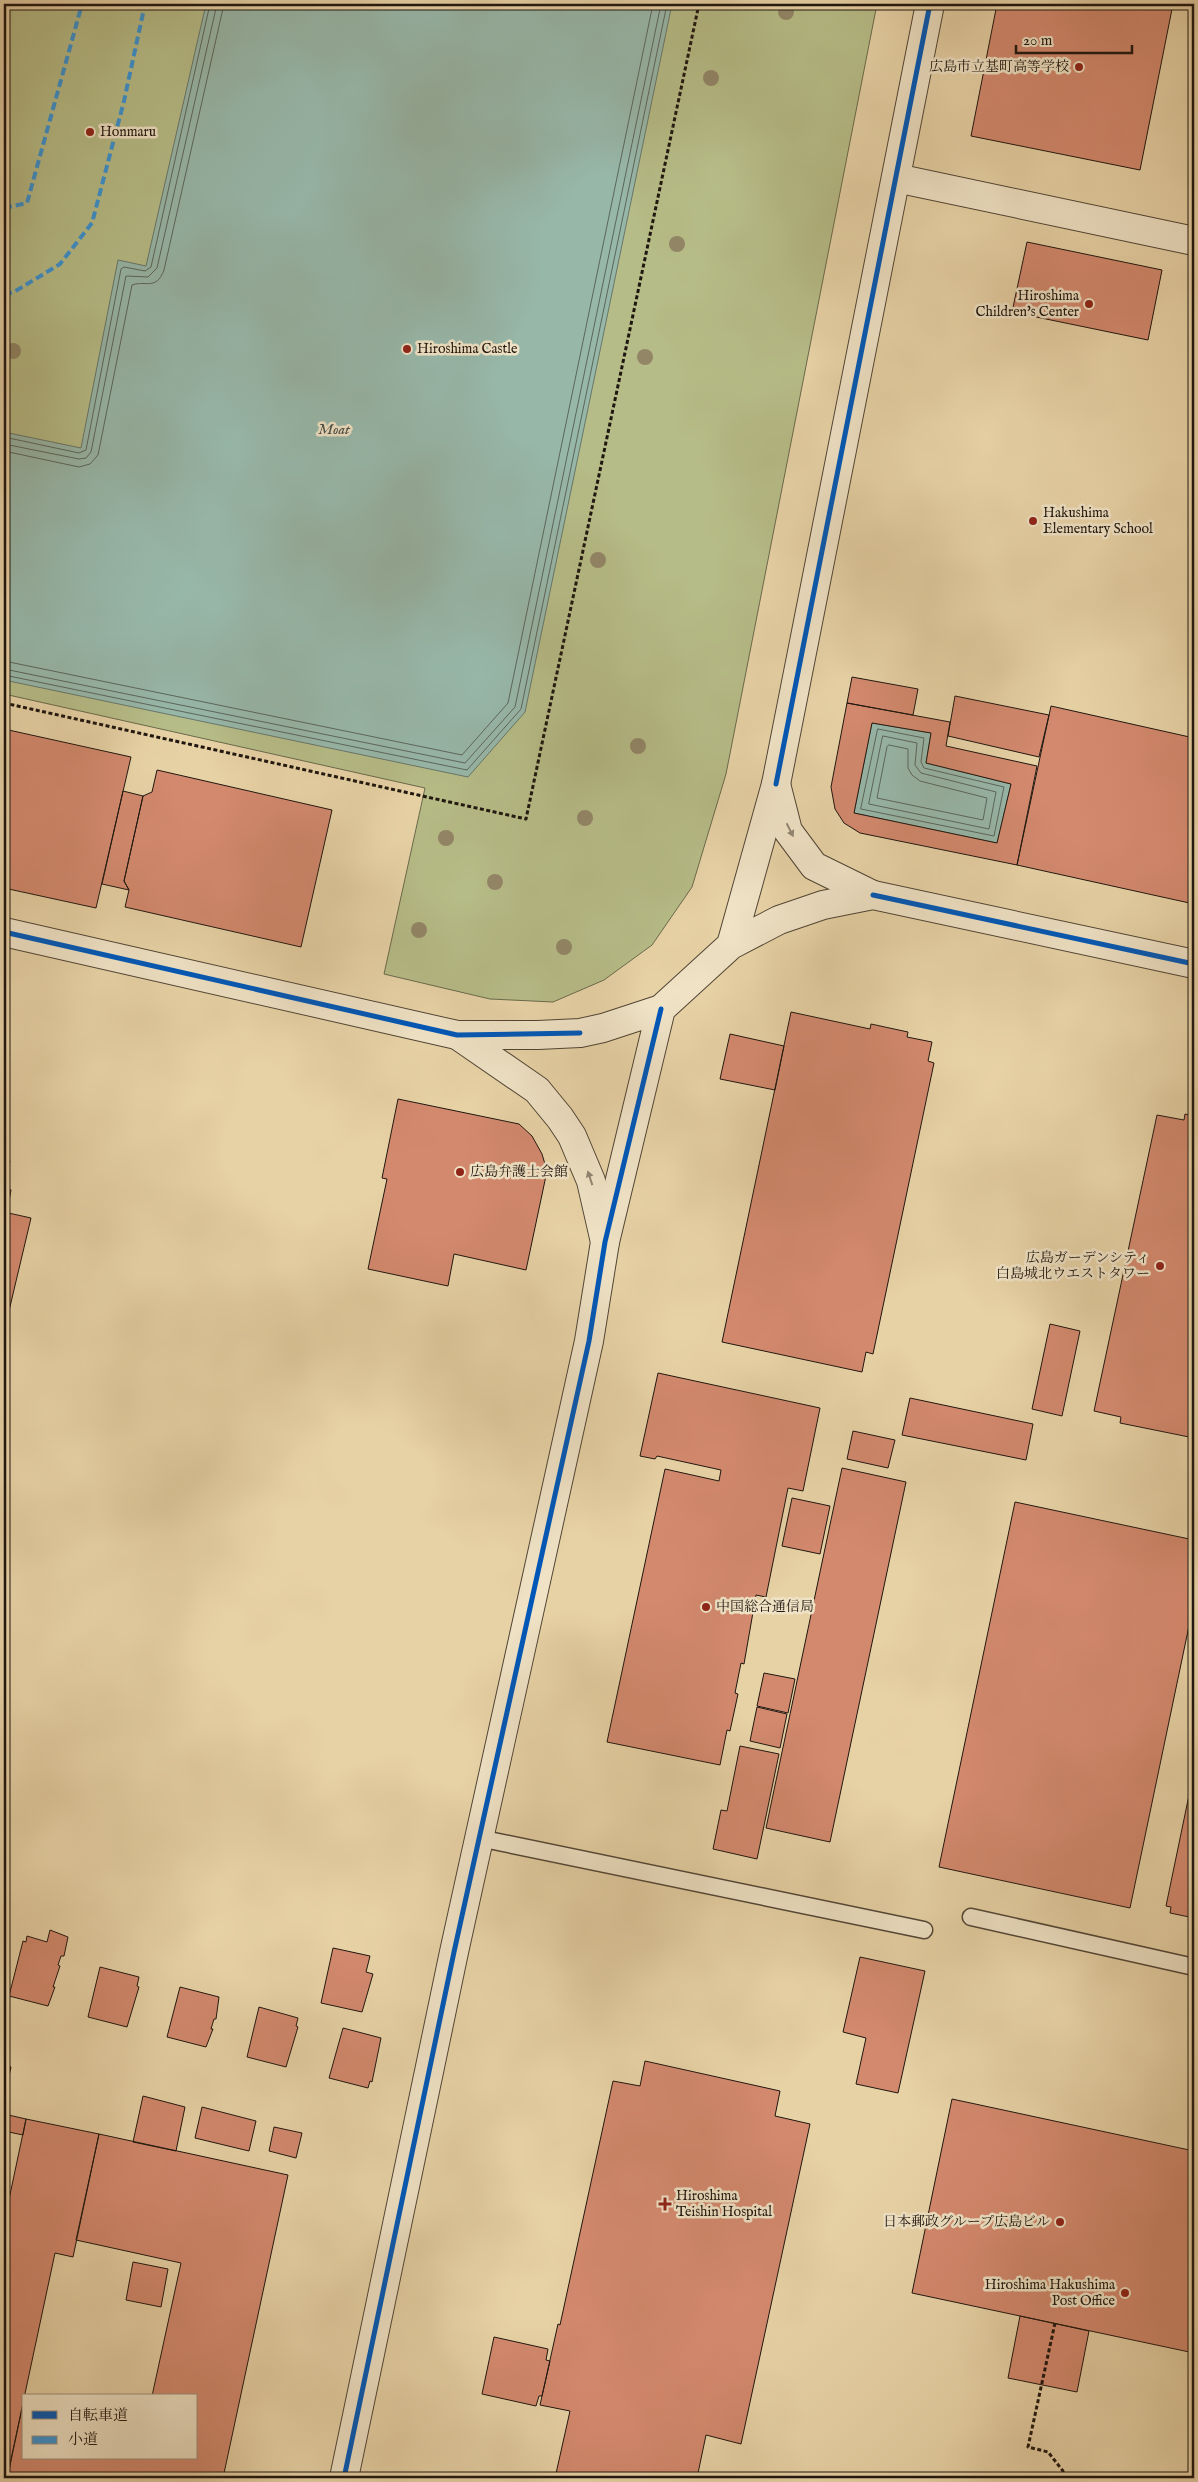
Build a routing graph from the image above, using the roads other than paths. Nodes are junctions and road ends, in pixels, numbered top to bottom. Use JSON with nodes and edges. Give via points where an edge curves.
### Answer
{"nodes":[{"id":1,"x":930,"y":4,"type":"edge"},
{"id":2,"x":896,"y":178,"type":"junction"},
{"id":3,"x":1194,"y":241,"type":"edge"},
{"id":4,"x":776,"y":784,"type":"junction"},
{"id":5,"x":873,"y":895,"type":"junction"},
{"id":6,"x":4,"y":932,"type":"edge"},
{"id":7,"x":731,"y":945,"type":"junction"},
{"id":8,"x":1194,"y":964,"type":"edge"},
{"id":9,"x":661,"y":1009,"type":"junction"},
{"id":10,"x":457,"y":1035,"type":"junction"},
{"id":11,"x":605,"y":1242,"type":"junction"},
{"id":12,"x":479,"y":1838,"type":"junction"},
{"id":13,"x":972,"y":1917,"type":"dead end"},
{"id":14,"x":924,"y":1930,"type":"dead end"},
{"id":15,"x":1194,"y":1967,"type":"edge"},
{"id":16,"x":344,"y":2478,"type":"edge"}],
"edges":[{"from":1,"to":2,"type":"street"},
{"from":2,"to":3,"type":"street"},
{"from":2,"to":4,"type":"street"},
{"from":4,"to":5,"type":"street","one_way":true,"via":[[788,830],[814,866]]},
{"from":4,"to":7,"type":"street"},
{"from":5,"to":7,"type":"street","via":[[778,920]]},
{"from":5,"to":8,"type":"street"},
{"from":6,"to":10,"type":"street"},
{"from":7,"to":9,"type":"street"},
{"from":9,"to":10,"type":"street","via":[[580,1033]]},
{"from":9,"to":11,"type":"street"},
{"from":11,"to":10,"type":"street","one_way":true,"via":[[591,1181],[579,1150],[560,1118],[537,1090]]},
{"from":11,"to":12,"type":"street","via":[[589,1341]]},
{"from":12,"to":14,"type":"lane"},
{"from":12,"to":16,"type":"street"},
{"from":13,"to":15,"type":"lane"}]}
